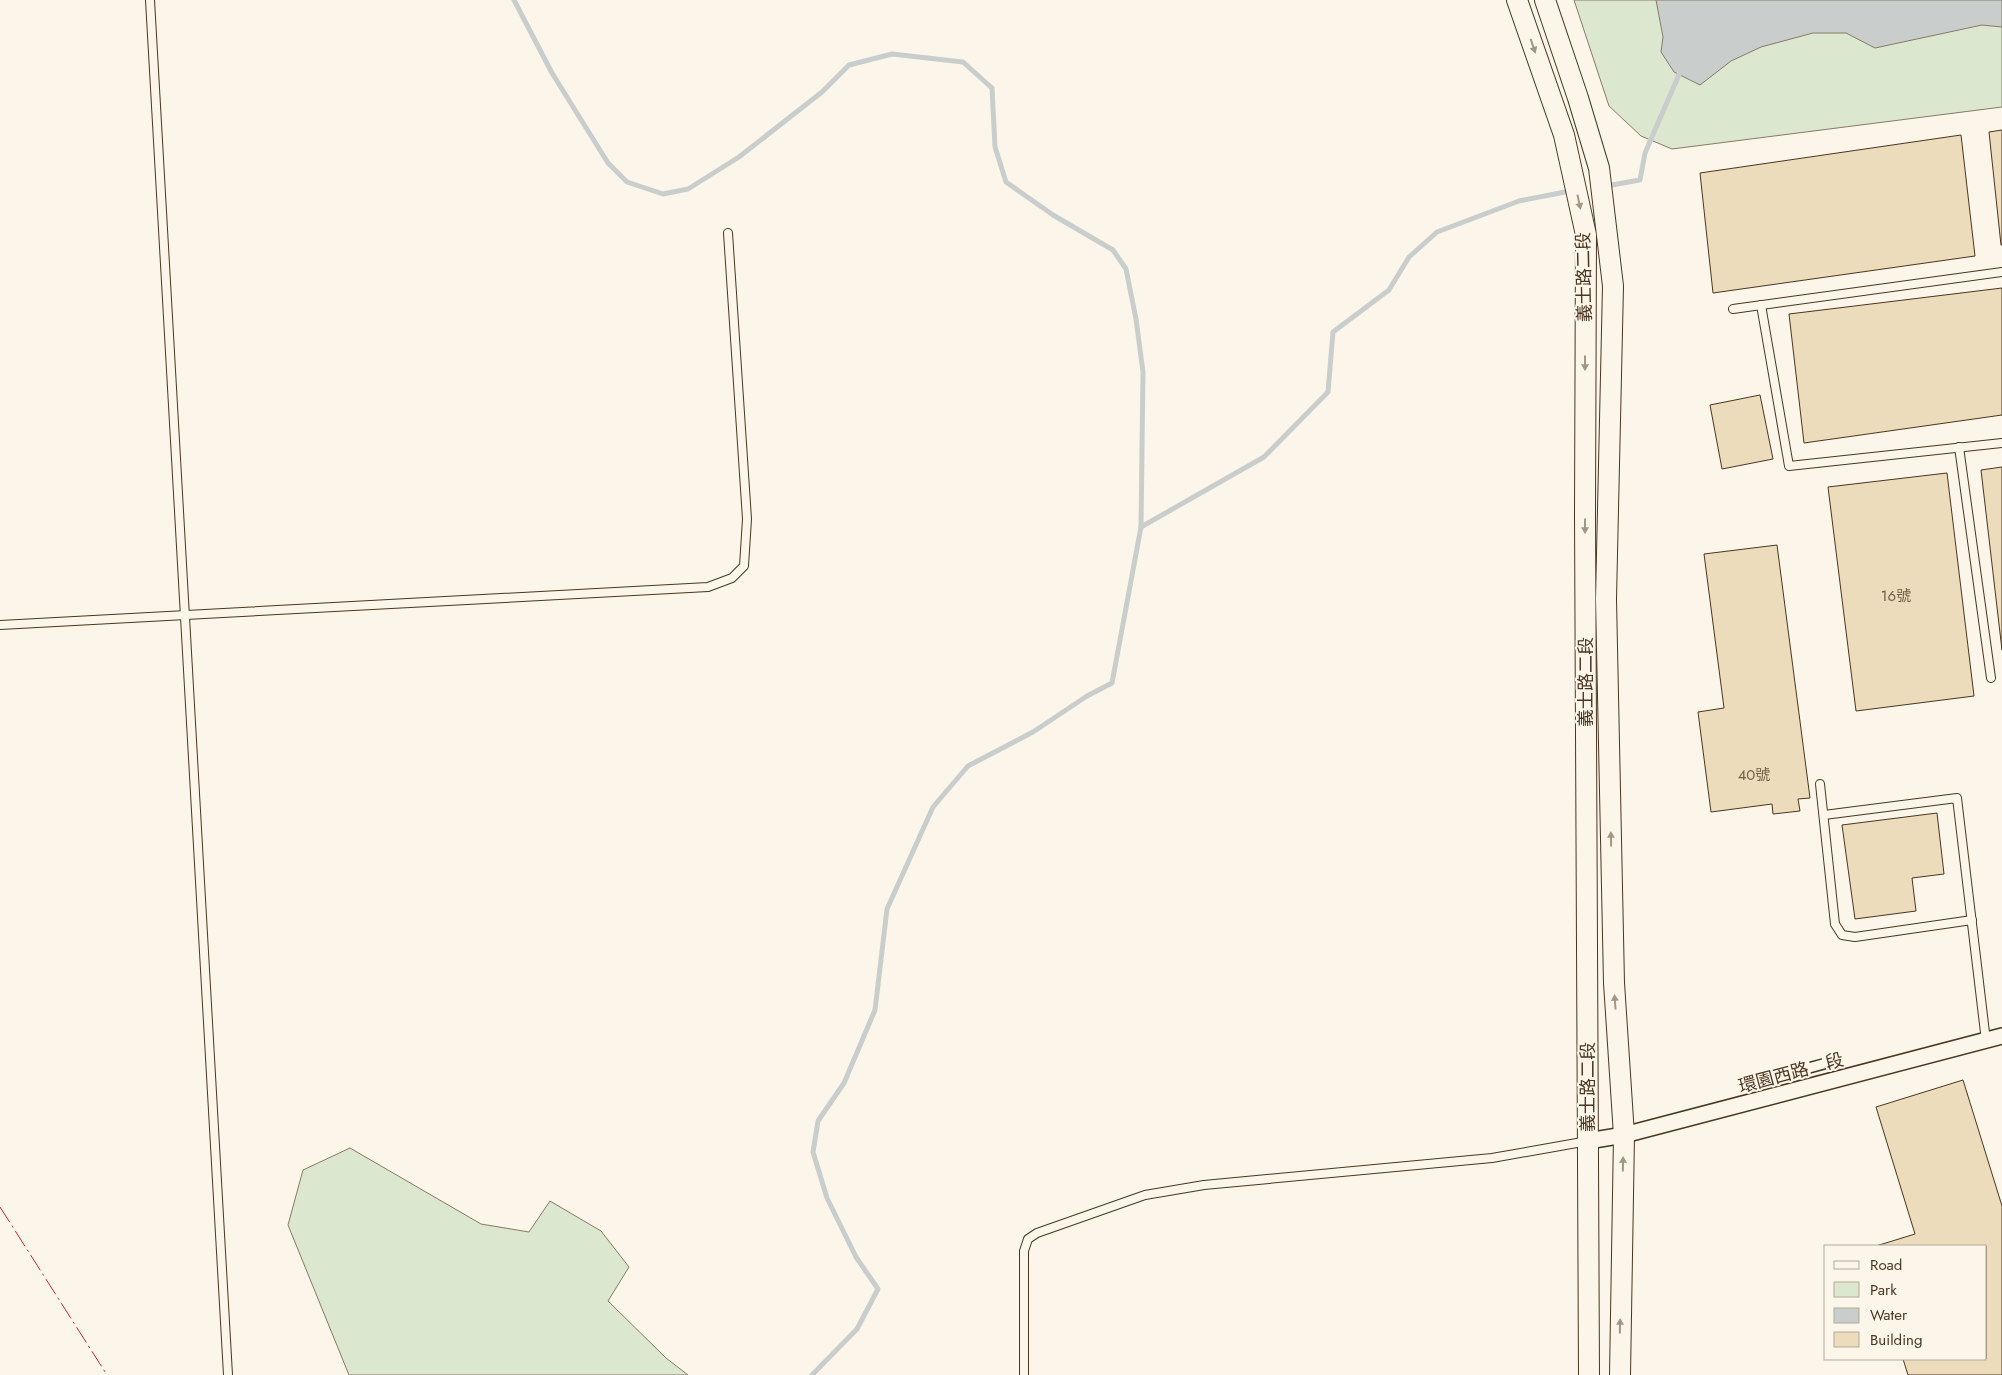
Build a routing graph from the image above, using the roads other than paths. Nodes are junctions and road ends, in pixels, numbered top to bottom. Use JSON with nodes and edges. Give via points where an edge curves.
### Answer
{"nodes":[{"id":1,"x":150,"y":0,"type":"edge"},
{"id":2,"x":1517,"y":0,"type":"edge"},
{"id":3,"x":1545,"y":0,"type":"edge"},
{"id":4,"x":728,"y":233,"type":"dead end"},
{"id":5,"x":2002,"y":272,"type":"edge"},
{"id":6,"x":1762,"y":305,"type":"junction"},
{"id":7,"x":1733,"y":309,"type":"dead end"},
{"id":8,"x":2002,"y":443,"type":"edge"},
{"id":9,"x":1958,"y":447,"type":"junction"},
{"id":10,"x":186,"y":616,"type":"junction"},
{"id":11,"x":0,"y":625,"type":"edge"},
{"id":12,"x":1991,"y":678,"type":"dead end"},
{"id":13,"x":1820,"y":784,"type":"dead end"},
{"id":14,"x":1824,"y":815,"type":"junction"},
{"id":15,"x":1972,"y":920,"type":"junction"},
{"id":16,"x":2002,"y":1036,"type":"edge"},
{"id":17,"x":1986,"y":1041,"type":"junction"},
{"id":18,"x":1624,"y":1135,"type":"junction"},
{"id":19,"x":1588,"y":1141,"type":"junction"},
{"id":20,"x":228,"y":1375,"type":"edge"},
{"id":21,"x":1024,"y":1375,"type":"edge"},
{"id":22,"x":1589,"y":1375,"type":"edge"},
{"id":23,"x":1620,"y":1375,"type":"edge"}],
"edges":[{"from":1,"to":10,"type":"lane"},
{"from":2,"to":19,"type":"street","name":"義士路二段","one_way":true,"via":[[1564,135],[1586,236]]},
{"from":18,"to":3,"type":"street","name":"義士路二段","one_way":true,"via":[[1614,983],[1606,599],[1613,286],[1599,168]]},
{"from":4,"to":10,"type":"lane","via":[[746,519],[744,566],[732,578],[708,587]]},
{"from":5,"to":6,"type":"lane"},
{"from":6,"to":7,"type":"lane"},
{"from":6,"to":9,"type":"lane","via":[[1789,466]]},
{"from":8,"to":9,"type":"lane"},
{"from":9,"to":12,"type":"lane"},
{"from":10,"to":11,"type":"lane"},
{"from":10,"to":20,"type":"lane"},
{"from":13,"to":14,"type":"lane"},
{"from":14,"to":15,"type":"lane","via":[[1834,924],[1842,934],[1855,937]]},
{"from":14,"to":15,"type":"lane","via":[[1957,798]]},
{"from":15,"to":17,"type":"lane"},
{"from":16,"to":17,"type":"street","name":"環園西路二段"},
{"from":17,"to":18,"type":"street","name":"環園西路二段"},
{"from":18,"to":19,"type":"street","name":"環園西路二段"},
{"from":23,"to":18,"type":"street","name":"義士路二段","one_way":true},
{"from":19,"to":21,"type":"lane","via":[[1492,1158],[1204,1185],[1145,1195],[1037,1233],[1028,1239],[1024,1251]]},
{"from":19,"to":22,"type":"street","name":"義士路二段"}]}
